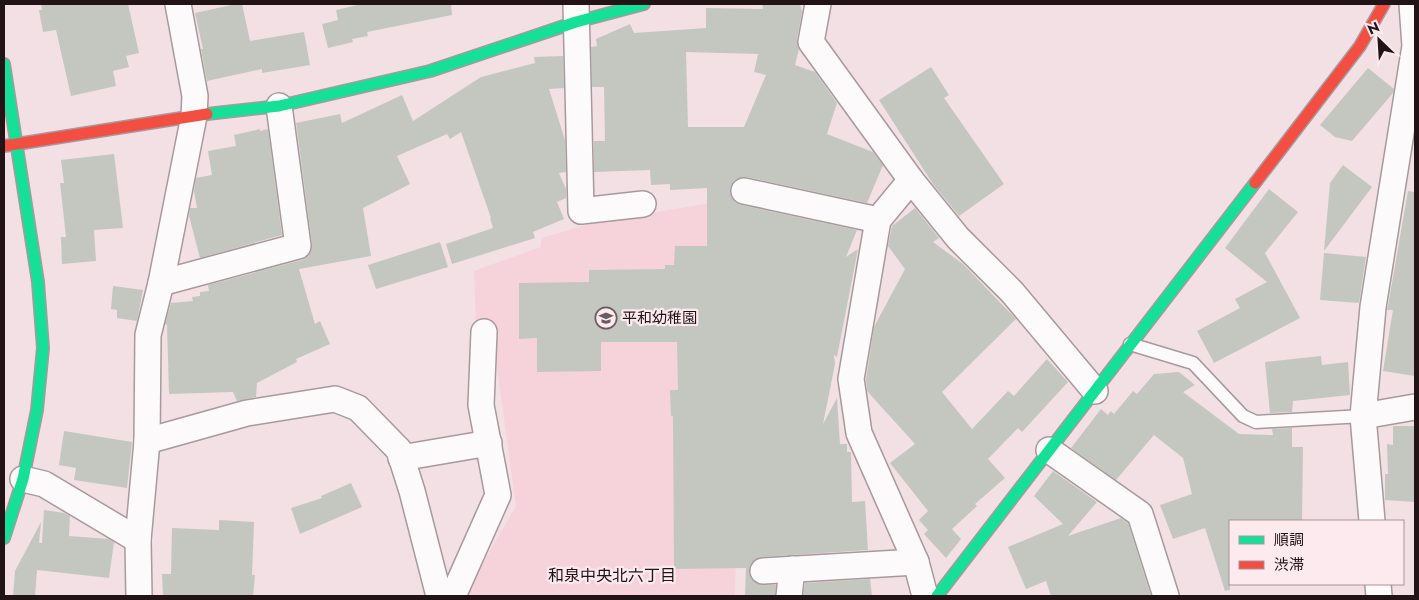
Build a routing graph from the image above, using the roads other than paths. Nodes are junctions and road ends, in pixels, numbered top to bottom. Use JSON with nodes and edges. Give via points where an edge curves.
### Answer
{"nodes":[{"id":1,"x":178,"y":4,"type":"edge"},
{"id":2,"x":644,"y":4,"type":"edge"},
{"id":3,"x":818,"y":4,"type":"edge"},
{"id":4,"x":1384,"y":4,"type":"edge"},
{"id":5,"x":1412,"y":4,"type":"edge"},
{"id":6,"x":576,"y":13,"type":"edge"},
{"id":7,"x":1415,"y":46,"type":"edge"},
{"id":8,"x":4,"y":64,"type":"edge"},
{"id":9,"x":278,"y":106,"type":"junction"},
{"id":10,"x":194,"y":116,"type":"junction"},
{"id":11,"x":16,"y":144,"type":"junction"},
{"id":12,"x":4,"y":146,"type":"edge"},
{"id":13,"x":911,"y":180,"type":"junction"},
{"id":14,"x":744,"y":191,"type":"dead end"},
{"id":15,"x":643,"y":204,"type":"dead end"},
{"id":16,"x":878,"y":220,"type":"junction"},
{"id":17,"x":161,"y":283,"type":"junction"},
{"id":18,"x":484,"y":332,"type":"dead end"},
{"id":19,"x":1130,"y":344,"type":"junction"},
{"id":20,"x":1095,"y":391,"type":"junction"},
{"id":21,"x":1415,"y":407,"type":"edge"},
{"id":22,"x":1363,"y":416,"type":"junction"},
{"id":23,"x":147,"y":441,"type":"junction"},
{"id":24,"x":489,"y":443,"type":"junction"},
{"id":25,"x":1049,"y":450,"type":"junction"},
{"id":26,"x":401,"y":458,"type":"junction"},
{"id":27,"x":23,"y":479,"type":"junction"},
{"id":28,"x":1372,"y":520,"type":"edge"},
{"id":29,"x":4,"y":538,"type":"edge"},
{"id":30,"x":138,"y":540,"type":"junction"},
{"id":31,"x":916,"y":562,"type":"junction"},
{"id":32,"x":792,"y":569,"type":"junction"},
{"id":33,"x":763,"y":570,"type":"dead end"},
{"id":34,"x":139,"y":596,"type":"edge"},
{"id":35,"x":439,"y":596,"type":"edge"},
{"id":36,"x":453,"y":596,"type":"edge"},
{"id":37,"x":789,"y":596,"type":"edge"},
{"id":38,"x":925,"y":596,"type":"edge"},
{"id":39,"x":937,"y":596,"type":"edge"},
{"id":40,"x":1166,"y":596,"type":"edge"}],
"edges":[{"from":1,"to":10,"type":"street","via":[[195,96]]},
{"from":2,"to":6,"type":"street"},
{"from":3,"to":13,"type":"street","via":[[811,42]]},
{"from":4,"to":19,"type":"street","via":[[1360,46]]},
{"from":5,"to":7,"type":"street"},
{"from":6,"to":9,"type":"street","via":[[430,71]]},
{"from":6,"to":15,"type":"street","via":[[581,211]]},
{"from":7,"to":22,"type":"street","via":[[1373,306]]},
{"from":8,"to":11,"type":"street"},
{"from":9,"to":10,"type":"street"},
{"from":9,"to":17,"type":"street","via":[[298,246]]},
{"from":10,"to":11,"type":"street"},
{"from":10,"to":17,"type":"street"},
{"from":11,"to":12,"type":"street"},
{"from":11,"to":27,"type":"street","via":[[38,282],[43,348],[37,410]]},
{"from":13,"to":16,"type":"street"},
{"from":13,"to":20,"type":"street","via":[[958,238],[1012,292]]},
{"from":14,"to":16,"type":"street"},
{"from":16,"to":31,"type":"street","via":[[851,379],[859,432]]},
{"from":17,"to":23,"type":"street","via":[[148,335]]},
{"from":18,"to":24,"type":"street","via":[[481,405]]},
{"from":19,"to":20,"type":"street"},
{"from":19,"to":22,"type":"lane","via":[[1193,363],[1243,416],[1256,422]]},
{"from":20,"to":25,"type":"street"},
{"from":21,"to":22,"type":"street"},
{"from":22,"to":28,"type":"street"},
{"from":23,"to":26,"type":"street","via":[[248,413],[335,399],[358,408],[399,450]]},
{"from":23,"to":30,"type":"street"},
{"from":24,"to":26,"type":"street"},
{"from":24,"to":36,"type":"street","via":[[498,495]]},
{"from":25,"to":39,"type":"street"},
{"from":25,"to":40,"type":"street","via":[[1140,514]]},
{"from":26,"to":35,"type":"street"},
{"from":27,"to":29,"type":"street"},
{"from":27,"to":30,"type":"street","via":[[44,484]]},
{"from":30,"to":34,"type":"street"},
{"from":31,"to":32,"type":"street"},
{"from":31,"to":38,"type":"street"},
{"from":32,"to":33,"type":"street"},
{"from":32,"to":37,"type":"street"}]}
